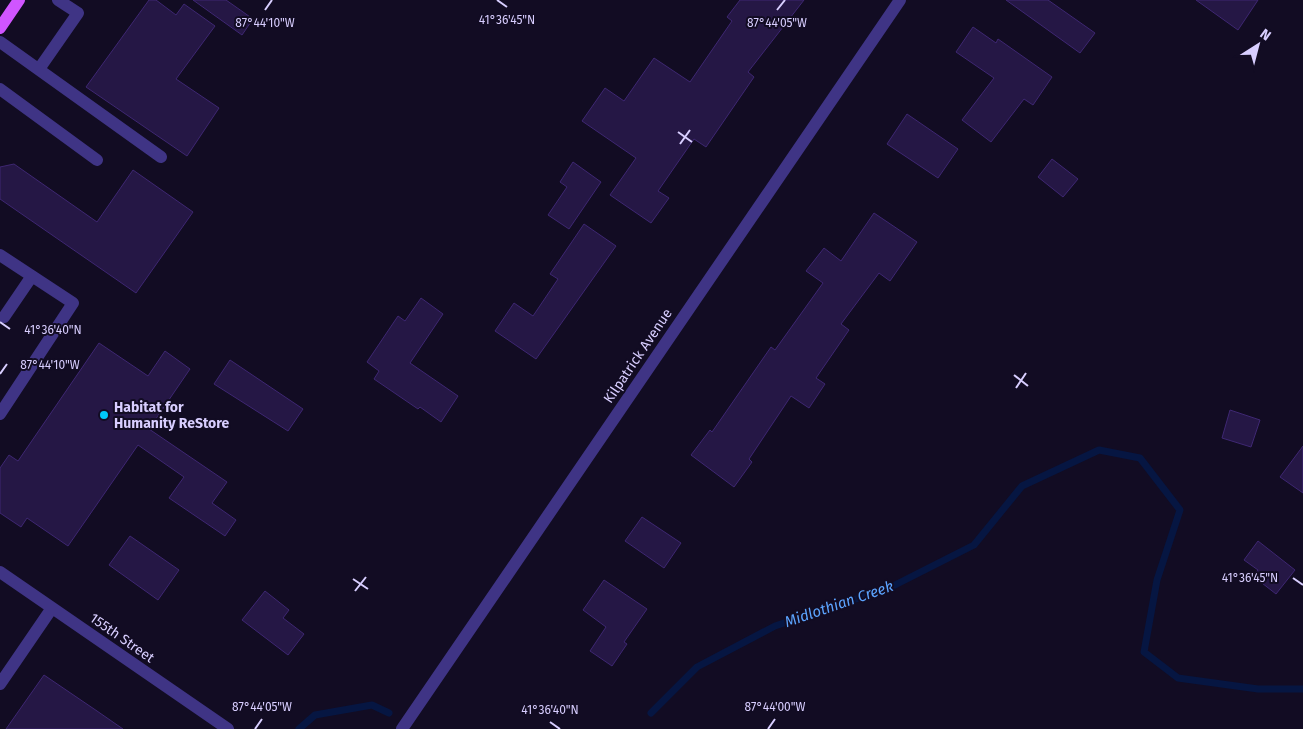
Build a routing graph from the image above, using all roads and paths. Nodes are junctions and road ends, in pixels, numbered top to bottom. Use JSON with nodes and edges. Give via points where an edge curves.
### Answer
{"nodes":[{"id":1,"x":20,"y":0,"type":"edge"},
{"id":2,"x":58,"y":0,"type":"edge"},
{"id":3,"x":900,"y":0,"type":"edge"},
{"id":4,"x":0,"y":28,"type":"edge"},
{"id":5,"x":0,"y":42,"type":"edge"},
{"id":6,"x":39,"y":69,"type":"junction"},
{"id":7,"x":0,"y":89,"type":"edge"},
{"id":8,"x":161,"y":157,"type":"dead end"},
{"id":9,"x":97,"y":160,"type":"dead end"},
{"id":10,"x":0,"y":255,"type":"edge"},
{"id":11,"x":32,"y":276,"type":"junction"},
{"id":12,"x":4,"y":317,"type":"dead end"},
{"id":13,"x":0,"y":414,"type":"edge"},
{"id":14,"x":0,"y":572,"type":"edge"},
{"id":15,"x":52,"y":608,"type":"junction"},
{"id":16,"x":0,"y":684,"type":"edge"},
{"id":17,"x":228,"y":729,"type":"edge"},
{"id":18,"x":402,"y":729,"type":"edge"}],
"edges":[{"from":1,"to":4,"type":"main road"},
{"from":2,"to":6,"type":"street","via":[[78,13]]},
{"from":3,"to":18,"type":"street","name":"Kilpatrick Avenue"},
{"from":5,"to":6,"type":"street"},
{"from":6,"to":8,"type":"street"},
{"from":7,"to":9,"type":"street"},
{"from":10,"to":11,"type":"street"},
{"from":11,"to":12,"type":"street"},
{"from":11,"to":13,"type":"street","via":[[73,303]]},
{"from":14,"to":15,"type":"street","name":"155th Street"},
{"from":15,"to":16,"type":"street"},
{"from":15,"to":17,"type":"street","name":"155th Street"}]}
